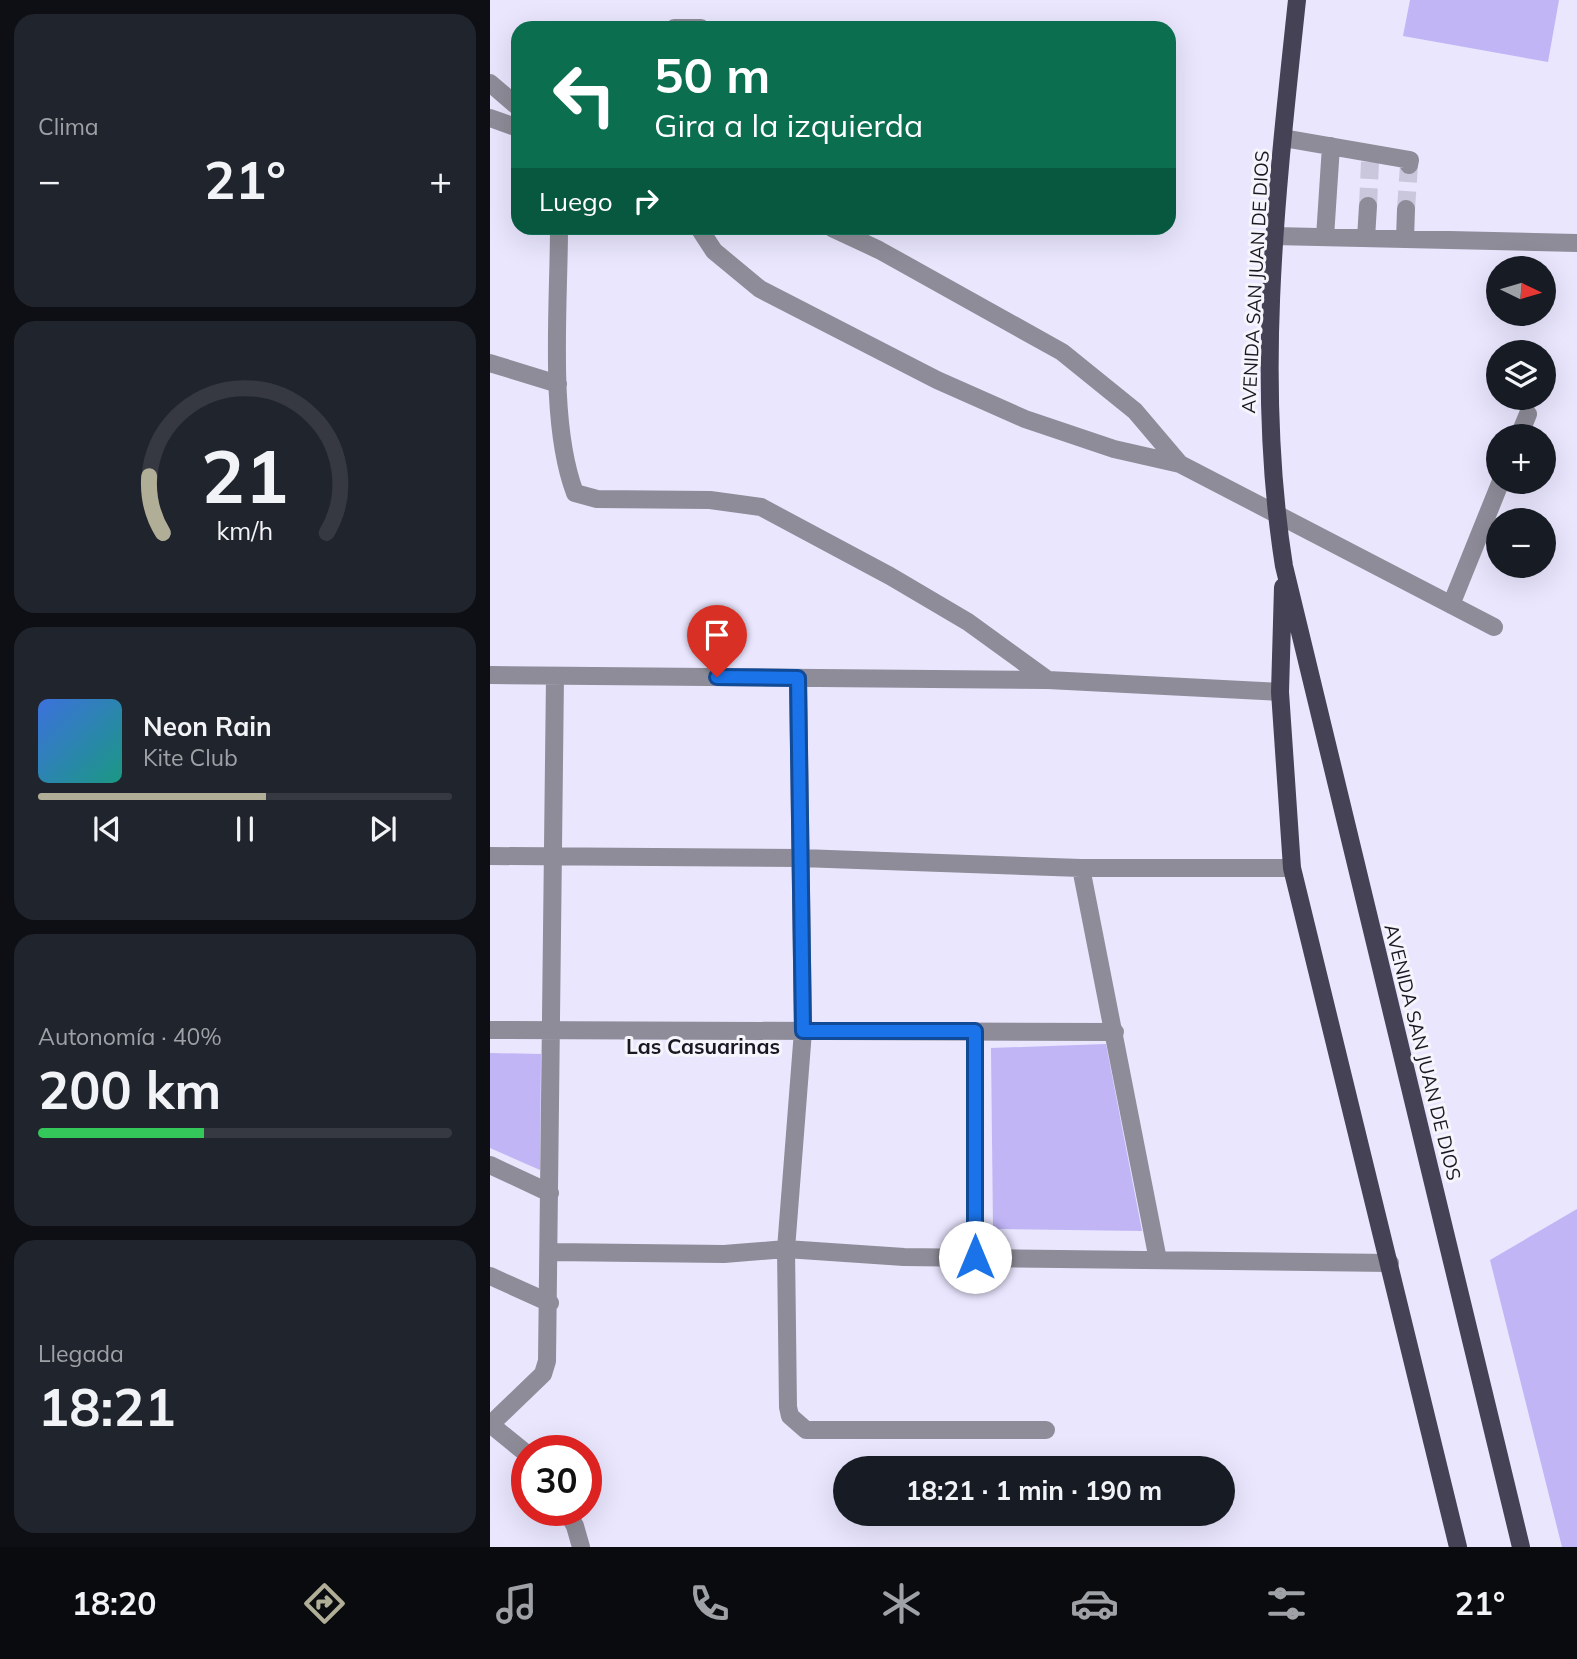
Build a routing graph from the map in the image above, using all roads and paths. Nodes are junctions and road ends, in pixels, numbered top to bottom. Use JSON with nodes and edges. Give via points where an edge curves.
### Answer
{"nodes":[{"id":1,"x":1297,"y":0,"type":"edge"},
{"id":2,"x":490,"y":83,"type":"edge"},
{"id":3,"x":511,"y":101,"type":"edge"},
{"id":4,"x":490,"y":118,"type":"edge"},
{"id":5,"x":511,"y":126,"type":"edge"},
{"id":6,"x":1283,"y":138,"type":"junction"},
{"id":7,"x":1331,"y":146,"type":"junction"},
{"id":8,"x":1409,"y":165,"type":"dead end"},
{"id":9,"x":1368,"y":206,"type":"tunnel mouth"},
{"id":10,"x":1406,"y":209,"type":"tunnel mouth"},
{"id":11,"x":559,"y":235,"type":"edge"},
{"id":12,"x":704,"y":235,"type":"edge"},
{"id":13,"x":847,"y":235,"type":"edge"},
{"id":14,"x":1274,"y":236,"type":"junction"},
{"id":15,"x":1325,"y":237,"type":"junction"},
{"id":16,"x":1366,"y":238,"type":"junction"},
{"id":17,"x":1405,"y":239,"type":"junction"},
{"id":18,"x":1577,"y":243,"type":"edge"},
{"id":19,"x":490,"y":363,"type":"edge"},
{"id":20,"x":558,"y":384,"type":"junction"},
{"id":21,"x":1528,"y":414,"type":"dead end"},
{"id":22,"x":1524,"y":424,"type":"edge"},
{"id":23,"x":1180,"y":464,"type":"junction"},
{"id":24,"x":1496,"y":494,"type":"edge"},
{"id":25,"x":1276,"y":513,"type":"junction"},
{"id":26,"x":1284,"y":566,"type":"junction"},
{"id":27,"x":1451,"y":605,"type":"junction"},
{"id":28,"x":1494,"y":627,"type":"dead end"},
{"id":29,"x":490,"y":675,"type":"edge"},
{"id":30,"x":555,"y":676,"type":"junction"},
{"id":31,"x":798,"y":678,"type":"junction"},
{"id":32,"x":1048,"y":680,"type":"junction"},
{"id":33,"x":1280,"y":692,"type":"junction"},
{"id":34,"x":490,"y":856,"type":"edge"},
{"id":35,"x":553,"y":857,"type":"junction"},
{"id":36,"x":801,"y":858,"type":"junction"},
{"id":37,"x":1081,"y":868,"type":"junction"},
{"id":38,"x":1292,"y":868,"type":"junction"},
{"id":39,"x":490,"y":1030,"type":"edge"},
{"id":40,"x":552,"y":1030,"type":"junction"},
{"id":41,"x":803,"y":1031,"type":"junction"},
{"id":42,"x":975,"y":1031,"type":"junction"},
{"id":43,"x":1115,"y":1032,"type":"junction"},
{"id":44,"x":490,"y":1164,"type":"edge"},
{"id":45,"x":550,"y":1193,"type":"junction"},
{"id":46,"x":786,"y":1249,"type":"junction"},
{"id":47,"x":550,"y":1252,"type":"junction"},
{"id":48,"x":975,"y":1257,"type":"junction"},
{"id":49,"x":1158,"y":1260,"type":"junction"},
{"id":50,"x":1391,"y":1263,"type":"junction"},
{"id":51,"x":490,"y":1276,"type":"edge"},
{"id":52,"x":550,"y":1303,"type":"junction"},
{"id":53,"x":491,"y":1424,"type":"edge"},
{"id":54,"x":1046,"y":1430,"type":"dead end"},
{"id":55,"x":511,"y":1441,"type":"edge"},
{"id":56,"x":572,"y":1526,"type":"edge"},
{"id":57,"x":581,"y":1547,"type":"edge"},
{"id":58,"x":1458,"y":1547,"type":"edge"},
{"id":59,"x":1521,"y":1547,"type":"edge"}],
"edges":[{"from":1,"to":6,"type":"main road","name":"AVENIDA SAN JUAN DE DIOS"},
{"from":2,"to":3,"type":"street"},
{"from":4,"to":5,"type":"street"},
{"from":6,"to":7,"type":"street"},
{"from":6,"to":14,"type":"main road","name":"AVENIDA SAN JUAN DE DIOS"},
{"from":7,"to":8,"type":"street","via":[[1371,158],[1410,160]]},
{"from":7,"to":15,"type":"street"},
{"from":9,"to":16,"type":"street"},
{"from":10,"to":17,"type":"street"},
{"from":11,"to":20,"type":"street"},
{"from":12,"to":23,"type":"street","via":[[714,251],[760,289],[937,380],[1025,419],[1114,449]]},
{"from":13,"to":23,"type":"street","via":[[1062,352],[1135,411]]},
{"from":14,"to":15,"type":"street"},
{"from":14,"to":25,"type":"main road","name":"AVENIDA SAN JUAN DE DIOS","via":[[1268,356]]},
{"from":15,"to":16,"type":"street"},
{"from":16,"to":17,"type":"street"},
{"from":17,"to":18,"type":"street"},
{"from":19,"to":20,"type":"street"},
{"from":20,"to":32,"type":"street","via":[[568,473],[575,493],[597,499],[710,500],[761,507],[968,622]]},
{"from":21,"to":22,"type":"street"},
{"from":23,"to":25,"type":"street"},
{"from":24,"to":27,"type":"street"},
{"from":25,"to":26,"type":"main road","name":"AVENIDA SAN JUAN DE DIOS"},
{"from":25,"to":27,"type":"street"},
{"from":26,"to":33,"type":"main road","name":"AVENIDA SAN JUAN DE DIOS"},
{"from":26,"to":59,"type":"main road","name":"AVENIDA SAN JUAN DE DIOS"},
{"from":27,"to":28,"type":"street"},
{"from":29,"to":30,"type":"street"},
{"from":30,"to":31,"type":"street"},
{"from":30,"to":35,"type":"street"},
{"from":31,"to":32,"type":"street"},
{"from":31,"to":36,"type":"street"},
{"from":32,"to":33,"type":"street"},
{"from":33,"to":38,"type":"main road","name":"AVENIDA SAN JUAN DE DIOS"},
{"from":34,"to":35,"type":"street"},
{"from":35,"to":36,"type":"street"},
{"from":35,"to":40,"type":"street"},
{"from":36,"to":37,"type":"street"},
{"from":36,"to":41,"type":"street"},
{"from":37,"to":38,"type":"street"},
{"from":37,"to":43,"type":"street"},
{"from":38,"to":50,"type":"main road","name":"AVENIDA SAN JUAN DE DIOS"},
{"from":39,"to":40,"type":"street"},
{"from":40,"to":41,"type":"street"},
{"from":40,"to":45,"type":"street"},
{"from":41,"to":42,"type":"street"},
{"from":41,"to":46,"type":"street"},
{"from":42,"to":43,"type":"street"},
{"from":42,"to":48,"type":"street"},
{"from":43,"to":49,"type":"street"},
{"from":44,"to":45,"type":"street"},
{"from":45,"to":47,"type":"street"},
{"from":46,"to":47,"type":"street","via":[[724,1254]]},
{"from":46,"to":48,"type":"street"},
{"from":46,"to":54,"type":"street","via":[[788,1406],[790,1416],[806,1430]]},
{"from":47,"to":52,"type":"street"},
{"from":48,"to":49,"type":"street"},
{"from":49,"to":50,"type":"street"},
{"from":50,"to":58,"type":"main road","name":"AVENIDA SAN JUAN DE DIOS"},
{"from":51,"to":52,"type":"street"},
{"from":52,"to":53,"type":"street","via":[[548,1361],[543,1374]]},
{"from":53,"to":55,"type":"street"},
{"from":56,"to":57,"type":"street"}]}
